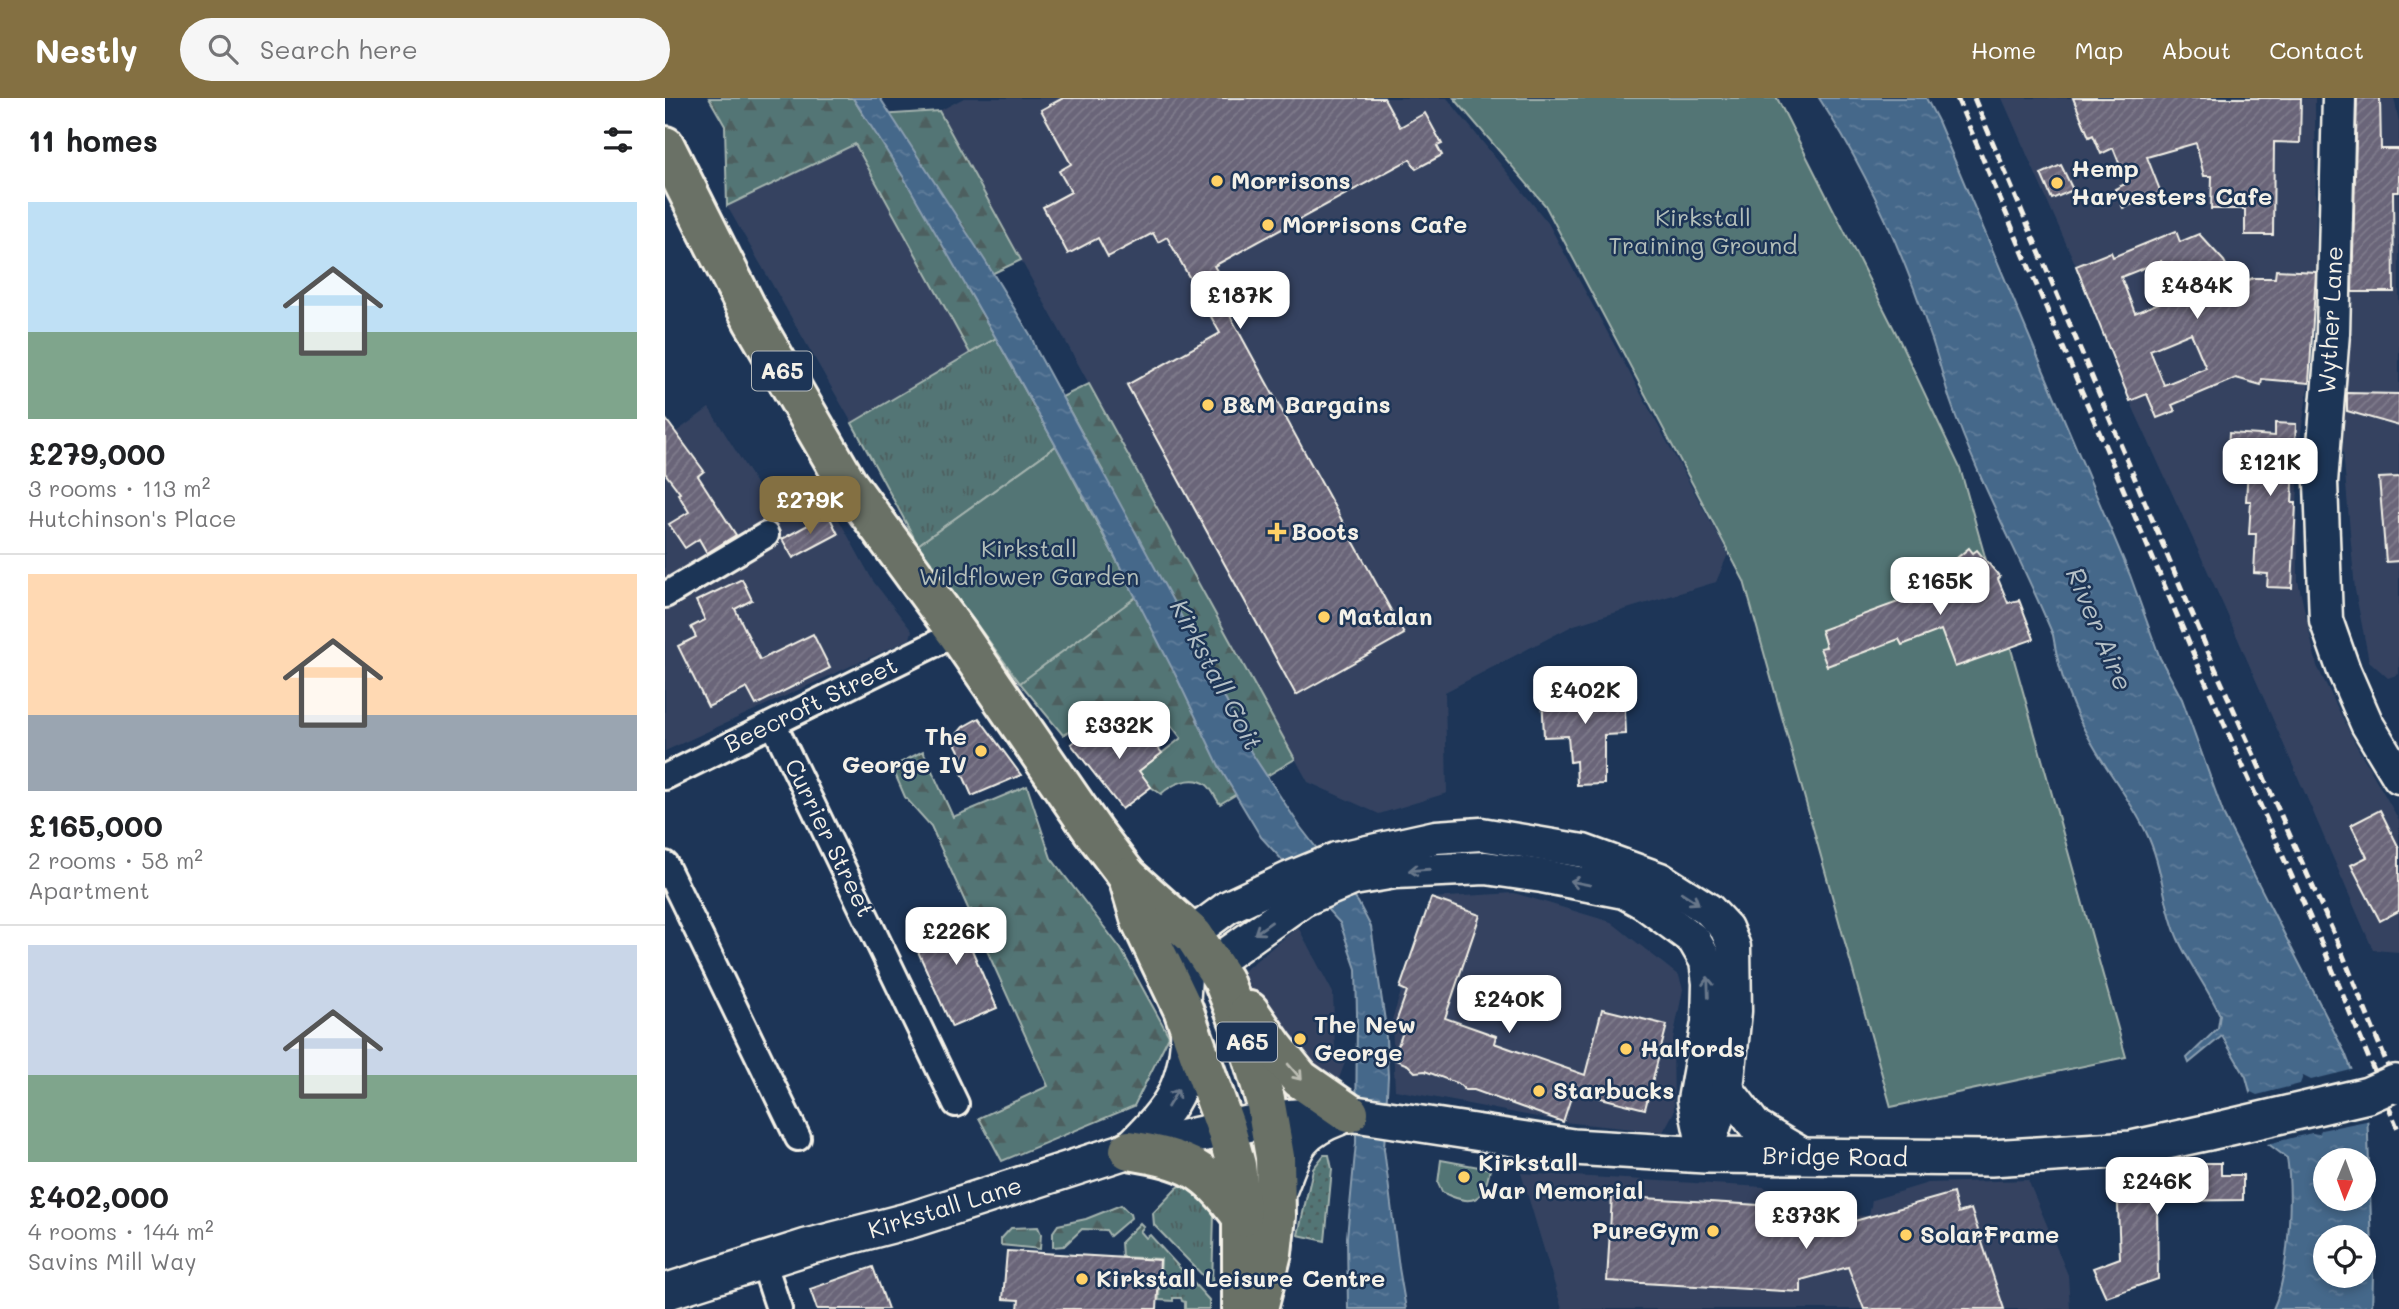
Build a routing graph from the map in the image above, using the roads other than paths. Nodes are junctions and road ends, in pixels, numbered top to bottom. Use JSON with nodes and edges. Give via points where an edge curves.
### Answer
{"nodes":[{"id":1,"x":2339,"y":98,"type":"edge"},
{"id":2,"x":665,"y":146,"type":"edge"},
{"id":3,"x":766,"y":535,"type":"dead end"},
{"id":4,"x":665,"y":595,"type":"edge"},
{"id":5,"x":957,"y":633,"type":"junction"},
{"id":6,"x":774,"y":725,"type":"junction"},
{"id":7,"x":665,"y":777,"type":"edge"},
{"id":8,"x":2399,"y":778,"type":"edge"},
{"id":9,"x":665,"y":864,"type":"edge"},
{"id":10,"x":1296,"y":889,"type":"junction"},
{"id":11,"x":1652,"y":891,"type":"junction"},
{"id":12,"x":1137,"y":895,"type":"junction"},
{"id":13,"x":1228,"y":908,"type":"junction"},
{"id":14,"x":1210,"y":962,"type":"junction"},
{"id":15,"x":1186,"y":1017,"type":"junction"},
{"id":16,"x":2397,"y":1084,"type":"edge"},
{"id":17,"x":1727,"y":1088,"type":"junction"},
{"id":18,"x":956,"y":1104,"type":"dead end"},
{"id":19,"x":1268,"y":1112,"type":"junction"},
{"id":20,"x":1349,"y":1113,"type":"junction"},
{"id":21,"x":1226,"y":1129,"type":"junction"},
{"id":22,"x":798,"y":1138,"type":"dead end"},
{"id":23,"x":1129,"y":1150,"type":"junction"},
{"id":24,"x":1705,"y":1155,"type":"junction"},
{"id":25,"x":1808,"y":1157,"type":"junction"},
{"id":26,"x":1276,"y":1197,"type":"junction"},
{"id":27,"x":1242,"y":1217,"type":"junction"},
{"id":28,"x":763,"y":1261,"type":"junction"},
{"id":29,"x":665,"y":1292,"type":"edge"},
{"id":30,"x":779,"y":1309,"type":"edge"},
{"id":31,"x":1243,"y":1309,"type":"edge"},
{"id":32,"x":1258,"y":1309,"type":"edge"}],
"edges":[{"from":1,"to":8,"type":"street","name":"Wyther Lane","via":[[2333,333],[2321,482],[2326,620],[2367,724]]},
{"from":2,"to":5,"type":"main road","number":"A65","via":[[753,321],[847,483]]},
{"from":3,"to":4,"type":"street"},
{"from":5,"to":6,"type":"street","name":"Beecroft Street"},
{"from":5,"to":12,"type":"main road","number":"A65"},
{"from":6,"to":7,"type":"street","name":"Beecroft Street"},
{"from":6,"to":18,"type":"street","name":"Currier Street"},
{"from":9,"to":22,"type":"street"},
{"from":10,"to":11,"type":"street","via":[[1345,869],[1486,868],[1624,892]]},
{"from":10,"to":13,"type":"street"},
{"from":10,"to":14,"type":"street","one_way":true},
{"from":11,"to":17,"type":"street","one_way":true,"via":[[1709,910],[1726,928],[1734,947],[1735,1010]]},
{"from":24,"to":11,"type":"street","one_way":true,"via":[[1694,1100],[1708,1023],[1706,961]]},
{"from":12,"to":13,"type":"street"},
{"from":12,"to":14,"type":"main road","number":"A65"},
{"from":12,"to":15,"type":"main road","number":"A65"},
{"from":13,"to":14,"type":"street","via":[[1201,928]]},
{"from":14,"to":15,"type":"street"},
{"from":14,"to":19,"type":"main road","number":"A65","via":[[1251,1052]]},
{"from":14,"to":20,"type":"main road","one_way":true,"via":[[1300,1079]]},
{"from":15,"to":21,"type":"main road","number":"A65"},
{"from":23,"to":15,"type":"main road","one_way":true,"via":[[1175,1099],[1189,1049]]},
{"from":16,"to":25,"type":"main road","name":"Bridge Road","bridge":true,"via":[[2368,1095],[2131,1149],[1955,1158]]},
{"from":17,"to":24,"type":"street"},
{"from":17,"to":25,"type":"street","via":[[1755,1127]]},
{"from":19,"to":20,"type":"main road","name":"Bridge Road"},
{"from":19,"to":21,"type":"main road","name":"Bridge Road"},
{"from":19,"to":26,"type":"main road","number":"A65"},
{"from":20,"to":24,"type":"main road","name":"Bridge Road","via":[[1573,1147]]},
{"from":20,"to":26,"type":"main road","via":[[1302,1137]]},
{"from":21,"to":23,"type":"main road","name":"Kirkstall Lane"},
{"from":21,"to":27,"type":"main road","number":"A65"},
{"from":23,"to":27,"type":"main road","via":[[1167,1156],[1198,1170],[1223,1191]]},
{"from":23,"to":28,"type":"main road","name":"Kirkstall Lane","via":[[911,1220]]},
{"from":24,"to":25,"type":"main road","name":"Bridge Road"},
{"from":26,"to":32,"type":"main road","number":"A65","via":[[1272,1253]]},
{"from":27,"to":31,"type":"main road","number":"A65"},
{"from":28,"to":29,"type":"main road","name":"Kirkstall Lane"},
{"from":28,"to":30,"type":"street"}]}
